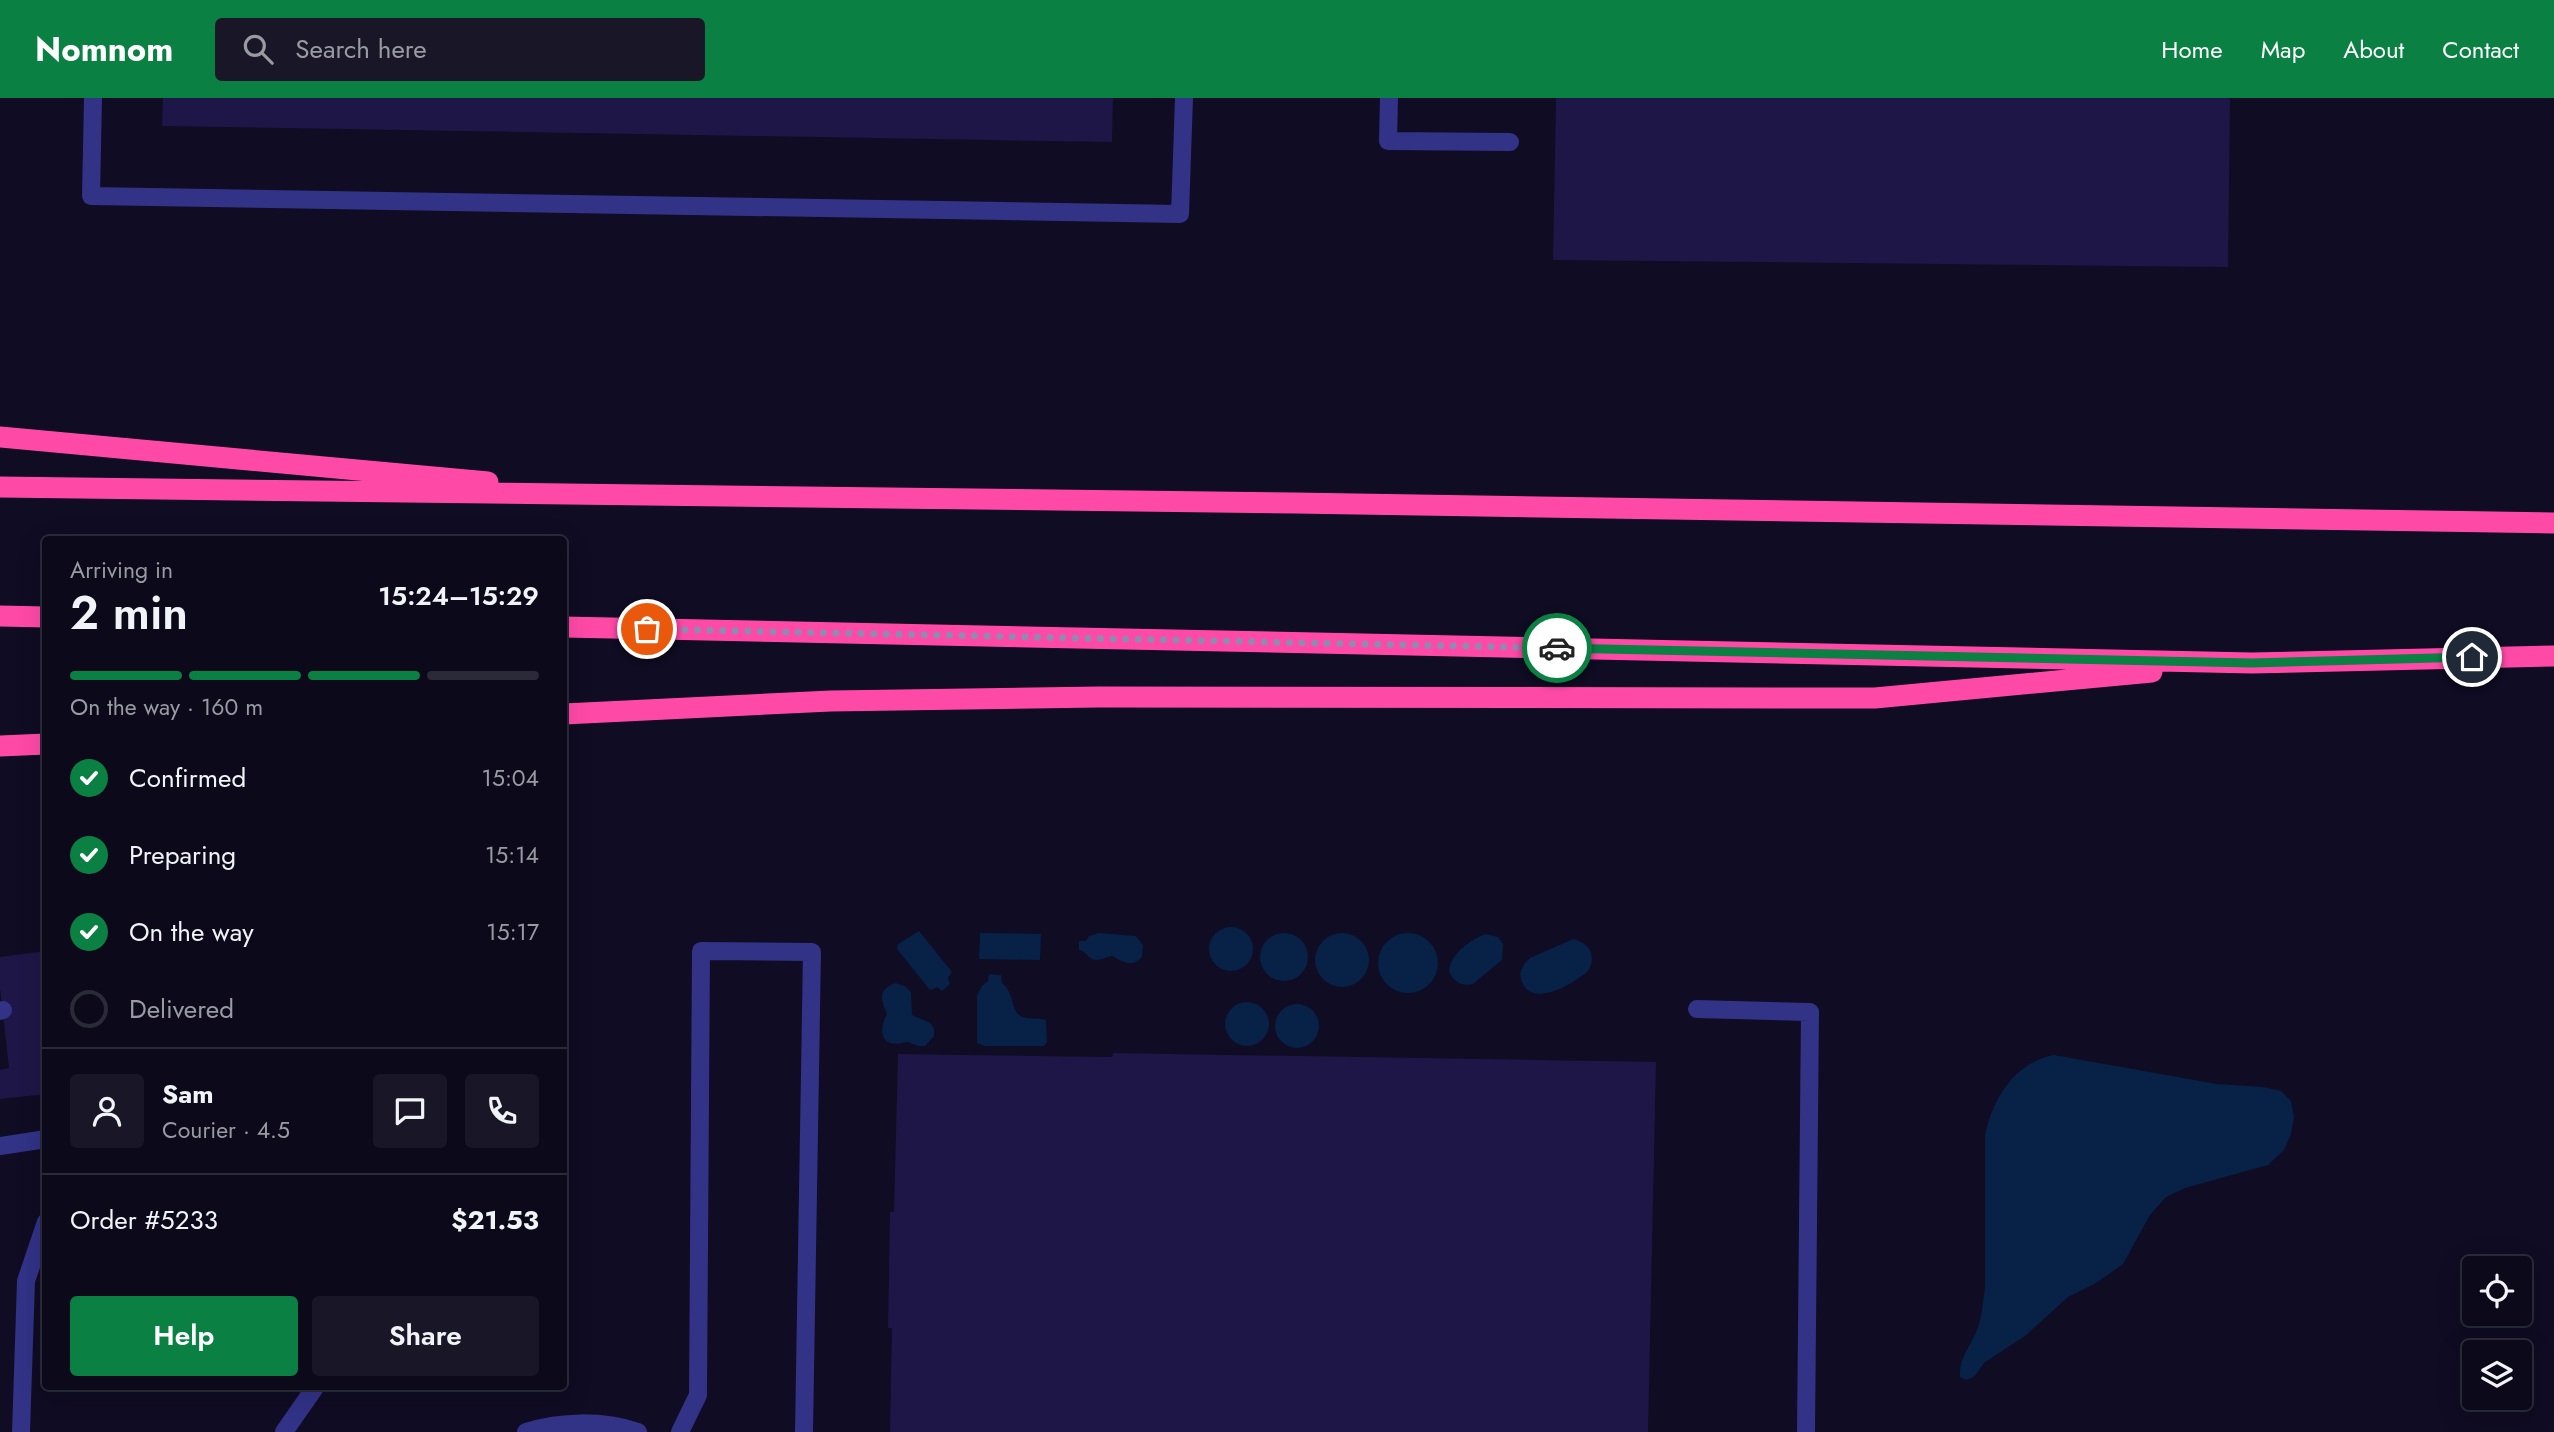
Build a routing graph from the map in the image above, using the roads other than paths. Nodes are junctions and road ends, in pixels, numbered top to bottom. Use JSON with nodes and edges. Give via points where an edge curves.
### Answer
{"nodes":[{"id":1,"x":93,"y":98,"type":"edge"},
{"id":2,"x":1184,"y":98,"type":"edge"},
{"id":3,"x":1389,"y":98,"type":"edge"},
{"id":4,"x":1510,"y":142,"type":"dead end"},
{"id":5,"x":0,"y":437,"type":"edge"},
{"id":6,"x":0,"y":487,"type":"edge"},
{"id":7,"x":650,"y":497,"type":"junction"},
{"id":8,"x":2554,"y":523,"type":"edge"},
{"id":9,"x":0,"y":616,"type":"edge"},
{"id":10,"x":42,"y":617,"type":"edge"},
{"id":11,"x":567,"y":627,"type":"edge"},
{"id":12,"x":2554,"y":656,"type":"edge"},
{"id":13,"x":2252,"y":663,"type":"junction"},
{"id":14,"x":567,"y":714,"type":"edge"},
{"id":15,"x":42,"y":744,"type":"edge"},
{"id":16,"x":0,"y":746,"type":"edge"},
{"id":17,"x":1697,"y":1009,"type":"dead end"},
{"id":18,"x":42,"y":1140,"type":"edge"},
{"id":19,"x":0,"y":1146,"type":"edge"},
{"id":20,"x":42,"y":1234,"type":"edge"},
{"id":21,"x":313,"y":1390,"type":"edge"},
{"id":22,"x":21,"y":1432,"type":"edge"},
{"id":23,"x":284,"y":1432,"type":"edge"},
{"id":24,"x":526,"y":1432,"type":"edge"},
{"id":25,"x":638,"y":1432,"type":"edge"},
{"id":26,"x":680,"y":1432,"type":"edge"},
{"id":27,"x":804,"y":1432,"type":"edge"},
{"id":28,"x":1806,"y":1432,"type":"edge"}],
"edges":[{"from":1,"to":2,"type":"lane","via":[[91,196],[1180,215]]},
{"from":3,"to":4,"type":"lane","via":[[1388,141]]},
{"from":5,"to":7,"type":"highway"},
{"from":6,"to":7,"type":"highway"},
{"from":7,"to":8,"type":"highway"},
{"from":9,"to":10,"type":"highway"},
{"from":11,"to":13,"type":"highway"},
{"from":12,"to":13,"type":"highway"},
{"from":13,"to":14,"type":"highway","via":[[1875,698],[1058,698],[831,701]]},
{"from":15,"to":16,"type":"highway"},
{"from":17,"to":28,"type":"lane","via":[[1810,1012]]},
{"from":18,"to":19,"type":"lane"},
{"from":20,"to":22,"type":"lane","via":[[26,1281]]},
{"from":21,"to":23,"type":"lane"},
{"from":24,"to":25,"type":"lane","via":[[569,1424]]},
{"from":26,"to":27,"type":"lane","via":[[698,1395],[701,951],[812,952]]}]}
